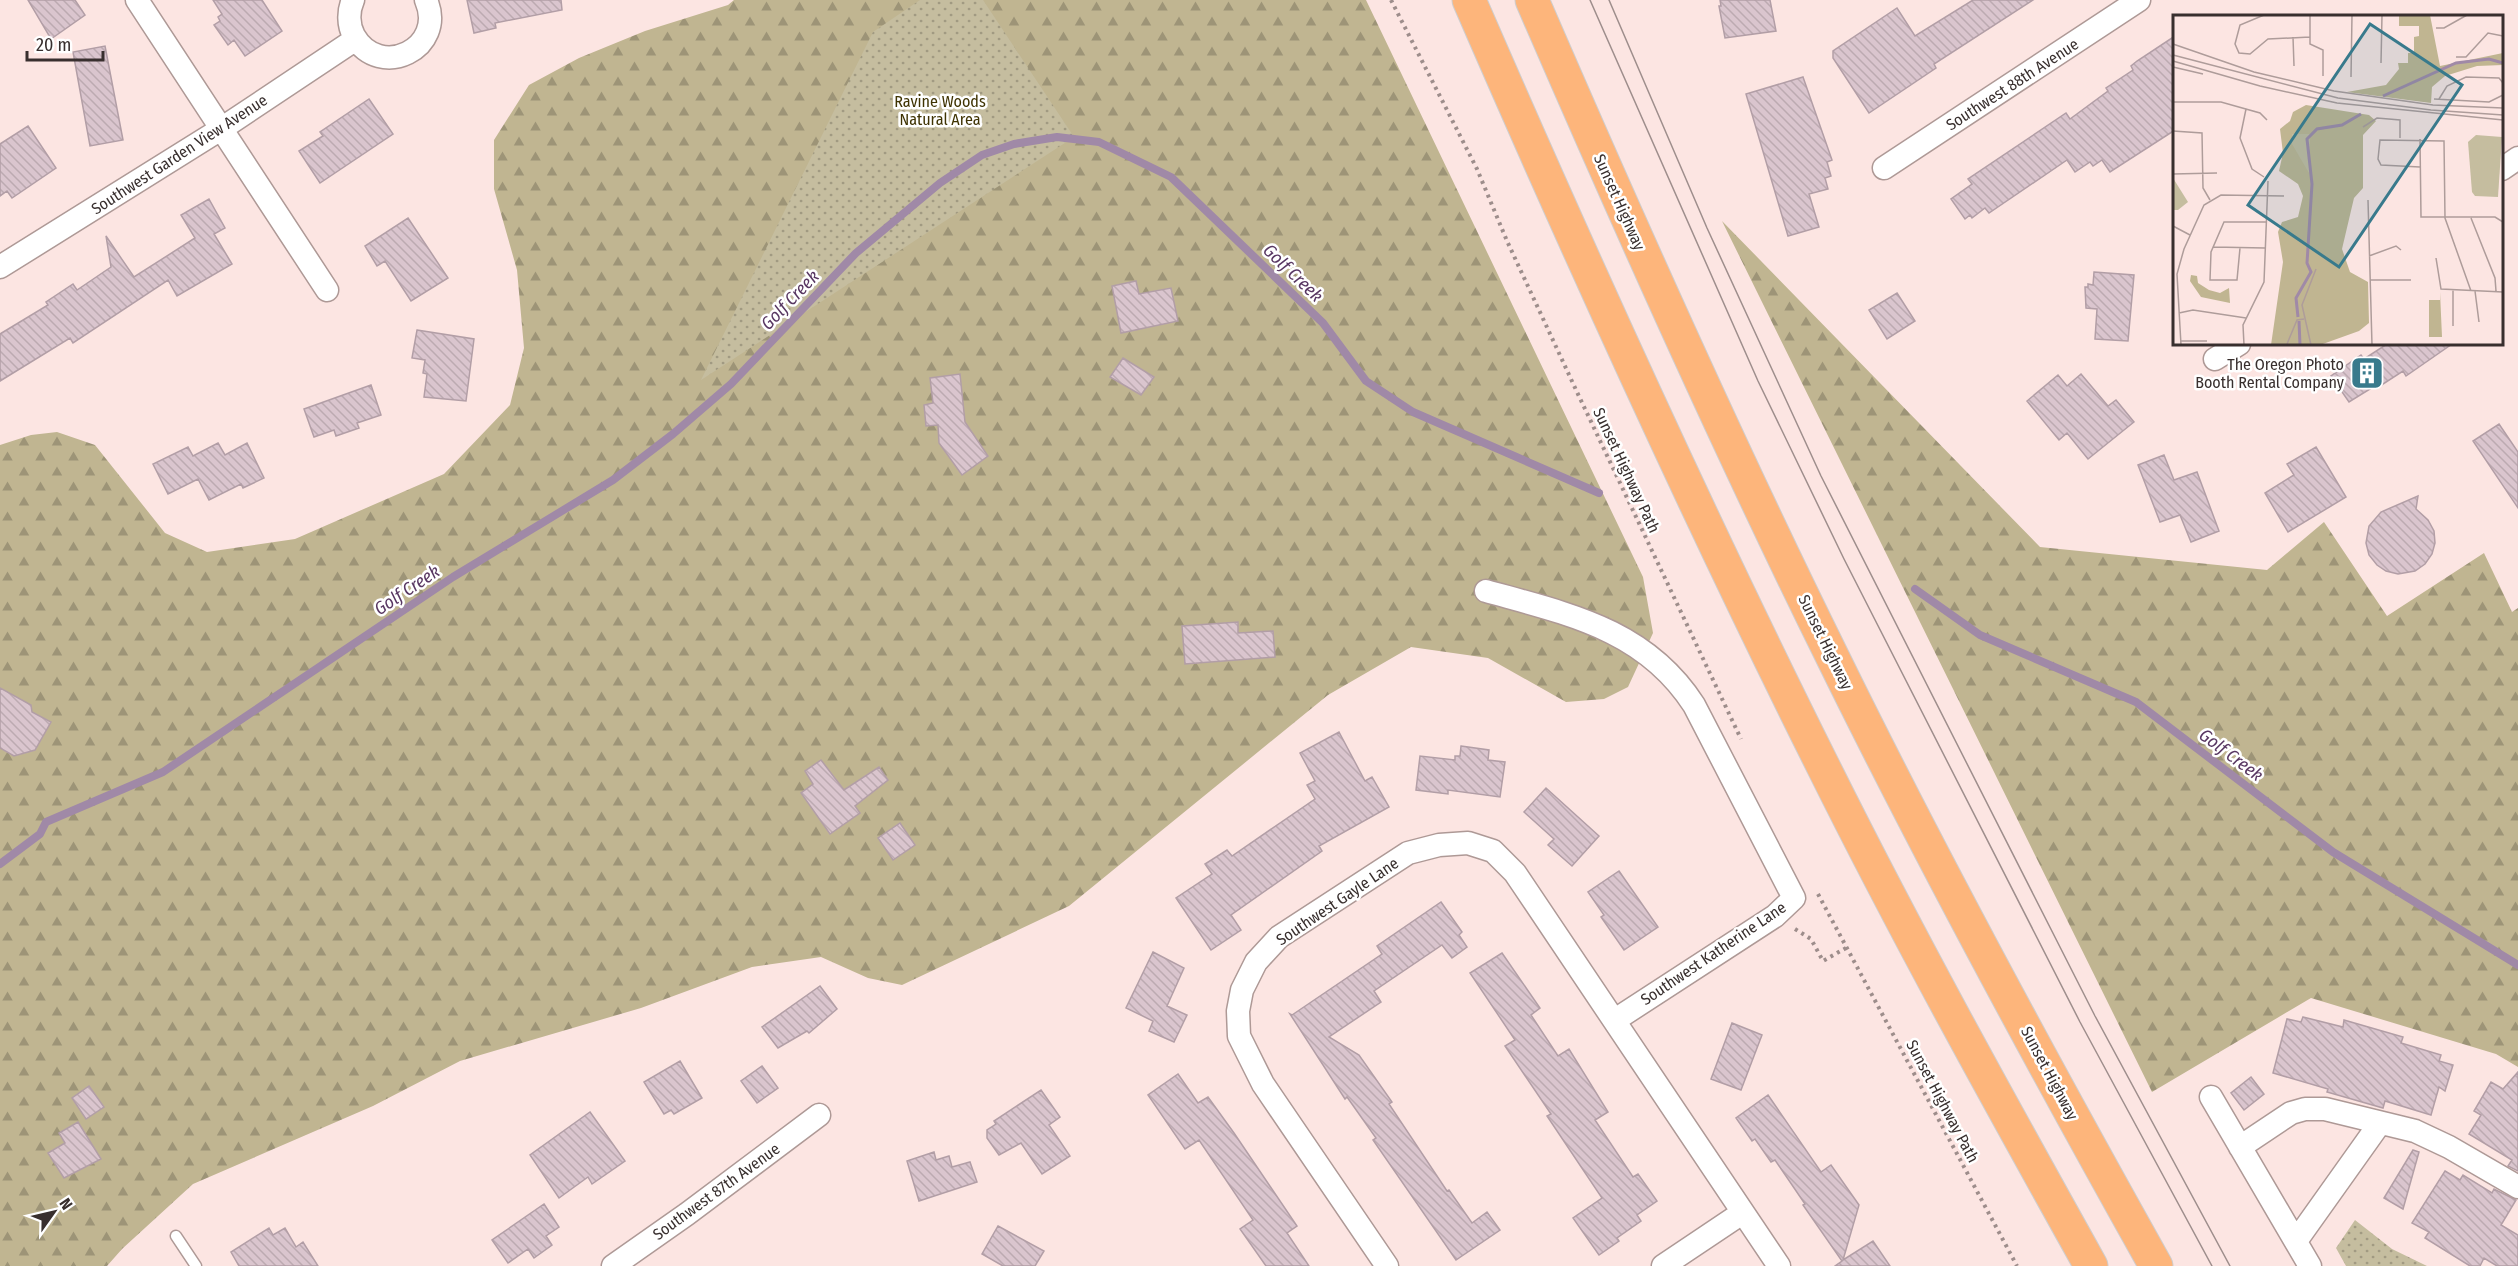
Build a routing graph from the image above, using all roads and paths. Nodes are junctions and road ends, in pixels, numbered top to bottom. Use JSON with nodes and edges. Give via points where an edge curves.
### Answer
{"nodes":[{"id":1,"x":137,"y":0,"type":"edge"},
{"id":2,"x":353,"y":0,"type":"edge"},
{"id":3,"x":426,"y":0,"type":"edge"},
{"id":4,"x":1391,"y":0,"type":"edge"},
{"id":5,"x":1469,"y":0,"type":"edge"},
{"id":6,"x":1532,"y":0,"type":"edge"},
{"id":7,"x":2139,"y":0,"type":"edge"},
{"id":8,"x":356,"y":39,"type":"junction"},
{"id":9,"x":221,"y":129,"type":"junction"},
{"id":10,"x":2518,"y":158,"type":"edge"},
{"id":11,"x":1884,"y":168,"type":"dead end"},
{"id":12,"x":2503,"y":168,"type":"edge"},
{"id":13,"x":0,"y":267,"type":"edge"},
{"id":14,"x":327,"y":290,"type":"dead end"},
{"id":15,"x":2237,"y":345,"type":"edge"},
{"id":16,"x":2216,"y":359,"type":"dead end"},
{"id":17,"x":1486,"y":591,"type":"dead end"},
{"id":18,"x":1744,"y":744,"type":"dead end"},
{"id":19,"x":1814,"y":886,"type":"dead end"},
{"id":20,"x":1775,"y":916,"type":"junction"},
{"id":21,"x":1846,"y":948,"type":"junction"},
{"id":22,"x":1615,"y":1020,"type":"junction"},
{"id":23,"x":2211,"y":1097,"type":"dead end"},
{"id":24,"x":819,"y":1115,"type":"dead end"},
{"id":25,"x":2380,"y":1123,"type":"junction"},
{"id":26,"x":2240,"y":1147,"type":"junction"},
{"id":27,"x":2518,"y":1187,"type":"edge"},
{"id":28,"x":1742,"y":1213,"type":"junction"},
{"id":29,"x":176,"y":1236,"type":"dead end"},
{"id":30,"x":2296,"y":1241,"type":"junction"},
{"id":31,"x":196,"y":1266,"type":"edge"},
{"id":32,"x":613,"y":1266,"type":"edge"},
{"id":33,"x":1387,"y":1266,"type":"edge"},
{"id":34,"x":1663,"y":1266,"type":"edge"},
{"id":35,"x":1779,"y":1266,"type":"edge"},
{"id":36,"x":2017,"y":1266,"type":"edge"},
{"id":37,"x":2091,"y":1266,"type":"edge"},
{"id":38,"x":2156,"y":1266,"type":"edge"},
{"id":39,"x":2310,"y":1266,"type":"edge"}],
"edges":[{"from":1,"to":9,"type":"street"},
{"from":2,"to":8,"type":"street","via":[[349,19]]},
{"from":3,"to":8,"type":"street","via":[[430,8],[427,35],[408,53],[382,57]]},
{"from":4,"to":18,"type":"path","name":"Sunset Highway Path","via":[[1477,170]]},
{"from":5,"to":37,"type":"highway","via":[[1679,470],[1823,767]]},
{"from":6,"to":38,"type":"highway","name":"Sunset Highway","via":[[1726,435],[1834,661],[2081,1132]]},
{"from":7,"to":11,"type":"street","name":"Southwest 88th Avenue"},
{"from":8,"to":9,"type":"street","name":"Southwest Garden View Avenue"},
{"from":9,"to":13,"type":"street","name":"Southwest Garden View Avenue"},
{"from":9,"to":14,"type":"street"},
{"from":10,"to":12,"type":"street"},
{"from":15,"to":16,"type":"street"},
{"from":17,"to":20,"type":"street","name":"Southwest Katherine Lane","via":[[1559,611],[1608,630],[1642,649],[1681,686],[1794,898]]},
{"from":19,"to":21,"type":"path","name":"Sunset Highway Path"},
{"from":20,"to":21,"type":"path","via":[[1810,939],[1823,961]]},
{"from":20,"to":22,"type":"street","name":"Southwest Katherine Lane"},
{"from":21,"to":36,"type":"path","name":"Sunset Highway Path"},
{"from":22,"to":28,"type":"street"},
{"from":22,"to":33,"type":"street","name":"Southwest Gayle Lane","via":[[1515,873],[1492,851],[1468,843],[1408,853],[1279,938],[1256,962],[1242,990],[1239,1036],[1263,1084]]},
{"from":23,"to":26,"type":"street"},
{"from":24,"to":32,"type":"street","name":"Southwest 87th Avenue"},
{"from":25,"to":26,"type":"street","via":[[2325,1109],[2305,1109],[2285,1117]]},
{"from":25,"to":27,"type":"street","via":[[2432,1138]]},
{"from":25,"to":30,"type":"street"},
{"from":26,"to":30,"type":"street"},
{"from":28,"to":34,"type":"street"},
{"from":28,"to":35,"type":"street"},
{"from":29,"to":31,"type":"lane"},
{"from":30,"to":39,"type":"street"}]}
